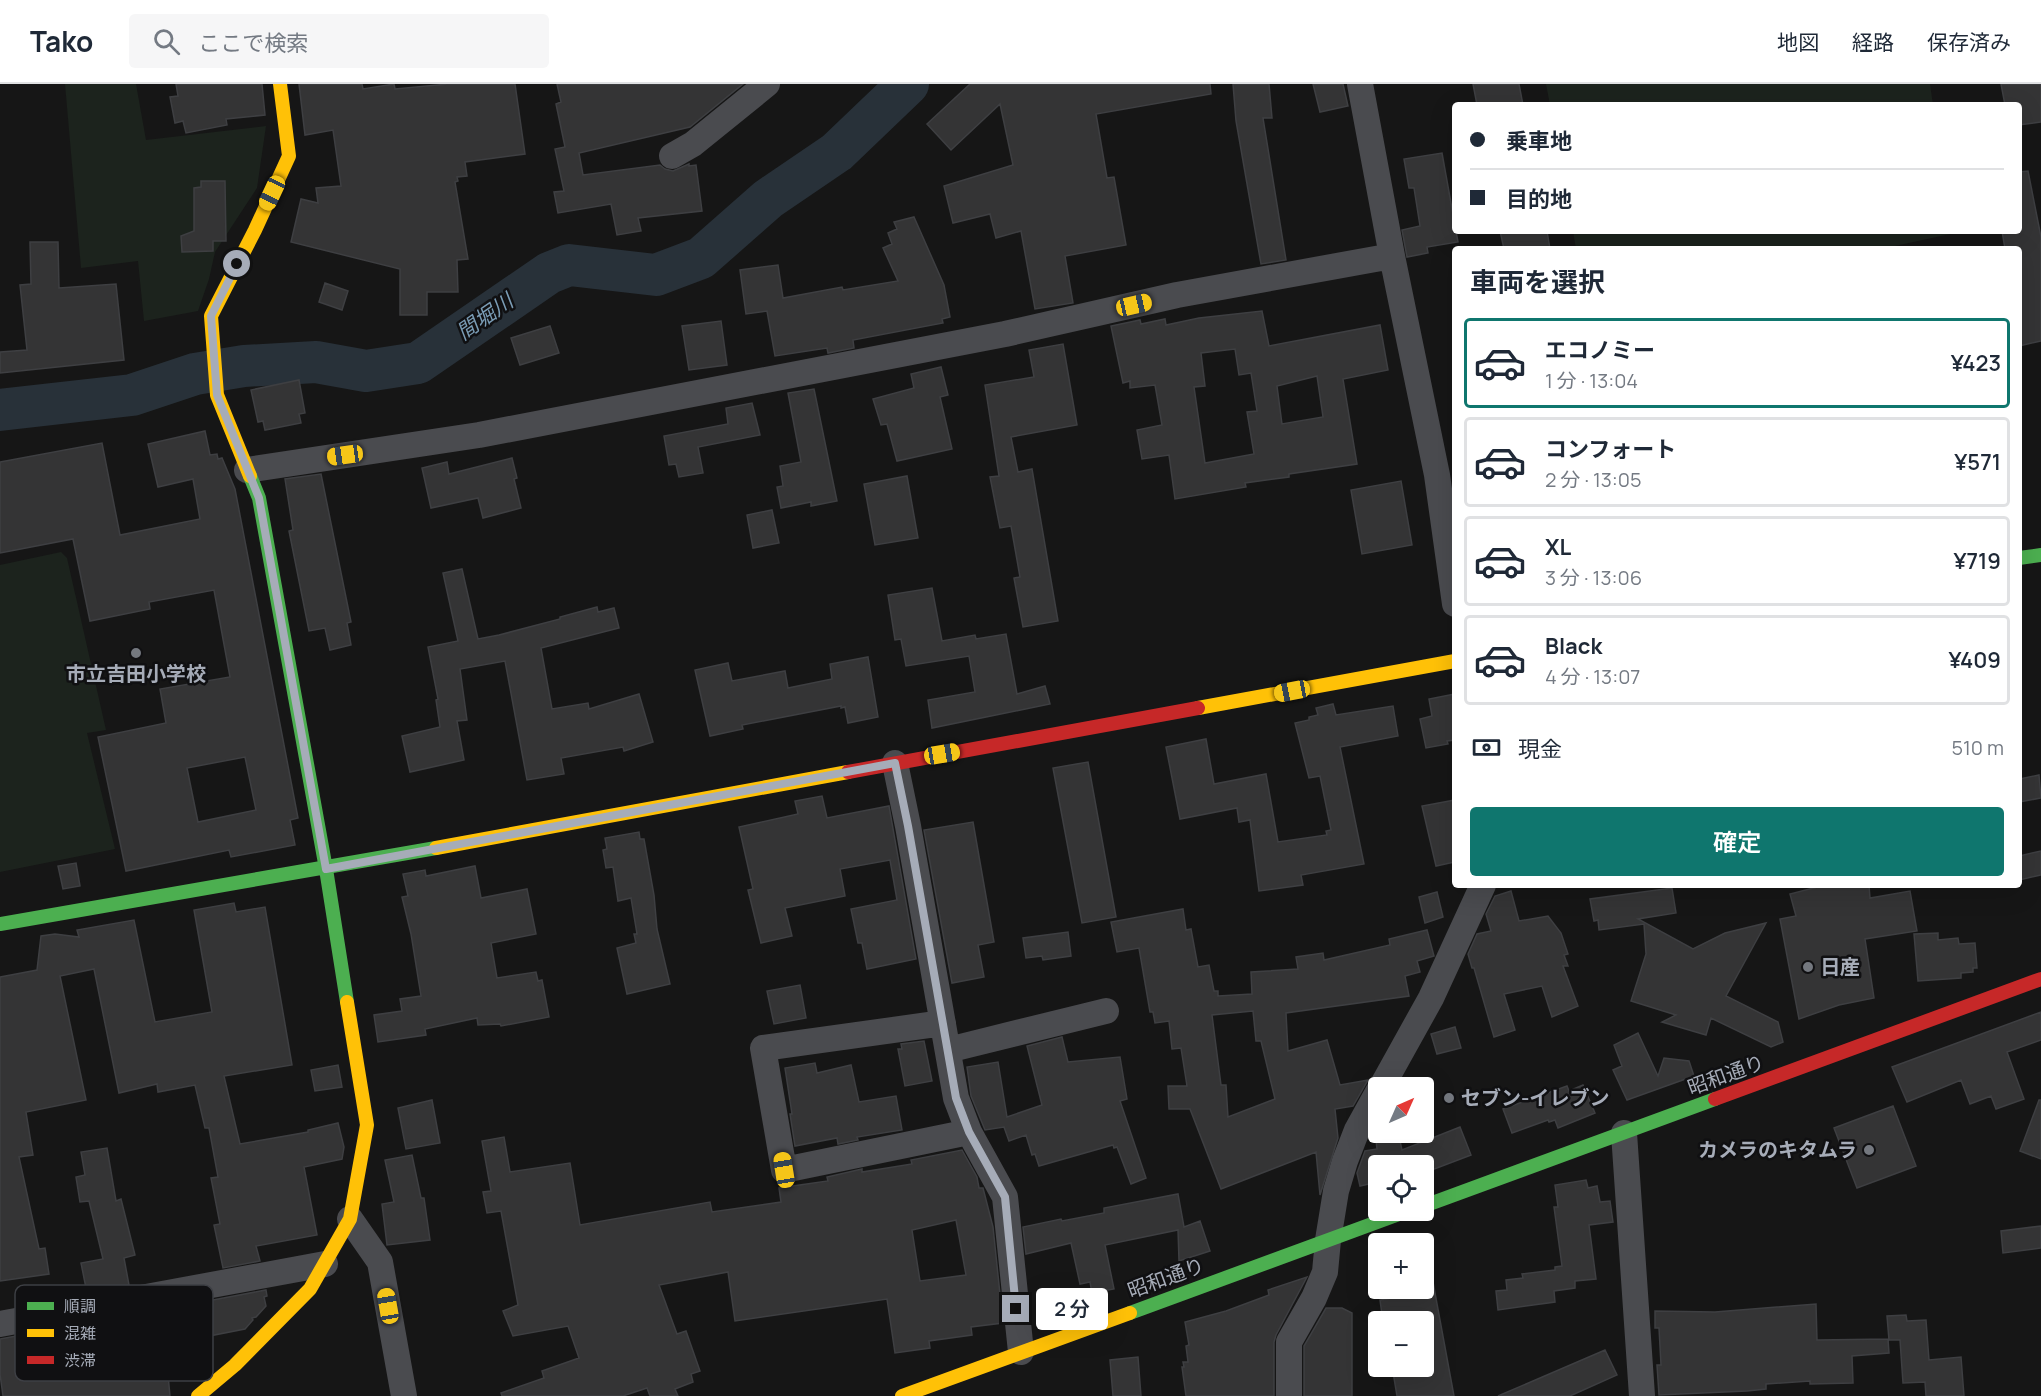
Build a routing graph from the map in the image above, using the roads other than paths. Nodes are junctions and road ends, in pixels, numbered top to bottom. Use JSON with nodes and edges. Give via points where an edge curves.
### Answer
{"nodes":[{"id":1,"x":280,"y":84,"type":"edge"},
{"id":2,"x":767,"y":84,"type":"edge"},
{"id":3,"x":1360,"y":84,"type":"edge"},
{"id":4,"x":672,"y":156,"type":"dead end"},
{"id":5,"x":1392,"y":256,"type":"junction"},
{"id":6,"x":247,"y":470,"type":"junction"},
{"id":7,"x":2041,"y":555,"type":"edge"},
{"id":8,"x":2022,"y":558,"type":"edge"},
{"id":9,"x":1452,"y":582,"type":"edge"},
{"id":10,"x":1452,"y":663,"type":"edge"},
{"id":11,"x":895,"y":763,"type":"junction"},
{"id":12,"x":326,"y":869,"type":"junction"},
{"id":13,"x":1482,"y":888,"type":"edge"},
{"id":14,"x":0,"y":924,"type":"edge"},
{"id":15,"x":2041,"y":979,"type":"edge"},
{"id":16,"x":1106,"y":1011,"type":"dead end"},
{"id":17,"x":943,"y":1023,"type":"junction"},
{"id":18,"x":948,"y":1050,"type":"junction"},
{"id":19,"x":1387,"y":1077,"type":"edge"},
{"id":20,"x":1368,"y":1110,"type":"edge"},
{"id":21,"x":969,"y":1132,"type":"junction"},
{"id":22,"x":1624,"y":1133,"type":"junction"},
{"id":23,"x":1434,"y":1202,"type":"edge"},
{"id":24,"x":350,"y":1220,"type":"junction"},
{"id":25,"x":1380,"y":1221,"type":"edge"},
{"id":26,"x":1328,"y":1240,"type":"junction"},
{"id":27,"x":325,"y":1264,"type":"junction"},
{"id":28,"x":211,"y":1285,"type":"edge"},
{"id":29,"x":15,"y":1321,"type":"edge"},
{"id":30,"x":0,"y":1324,"type":"edge"},
{"id":31,"x":1021,"y":1352,"type":"junction"},
{"id":32,"x":198,"y":1396,"type":"edge"},
{"id":33,"x":404,"y":1396,"type":"edge"},
{"id":34,"x":902,"y":1396,"type":"edge"},
{"id":35,"x":1289,"y":1396,"type":"edge"},
{"id":36,"x":1642,"y":1396,"type":"edge"}],
"edges":[{"from":1,"to":6,"type":"street","via":[[289,156],[211,316],[217,395]]},
{"from":2,"to":4,"type":"street","via":[[693,144]]},
{"from":3,"to":5,"type":"street"},
{"from":5,"to":6,"type":"street","via":[[1177,295],[1005,334],[479,435]]},
{"from":5,"to":9,"type":"street","via":[[1437,475]]},
{"from":6,"to":12,"type":"street","via":[[259,498]]},
{"from":7,"to":8,"type":"street"},
{"from":10,"to":11,"type":"street"},
{"from":11,"to":12,"type":"street"},
{"from":11,"to":17,"type":"street"},
{"from":12,"to":14,"type":"street"},
{"from":12,"to":24,"type":"street","via":[[368,1125]]},
{"from":13,"to":19,"type":"street","via":[[1431,998]]},
{"from":15,"to":22,"type":"street","name":"昭和通り"},
{"from":16,"to":18,"type":"street"},
{"from":17,"to":18,"type":"street"},
{"from":17,"to":21,"type":"street","via":[[764,1048],[784,1170]]},
{"from":18,"to":21,"type":"street","via":[[956,1098]]},
{"from":20,"to":26,"type":"street","via":[[1345,1161]]},
{"from":21,"to":31,"type":"street","via":[[1005,1197]]},
{"from":22,"to":23,"type":"street","name":"昭和通り"},
{"from":22,"to":36,"type":"street"},
{"from":24,"to":27,"type":"street"},
{"from":24,"to":33,"type":"street","via":[[380,1262]]},
{"from":25,"to":26,"type":"street","name":"昭和通り"},
{"from":26,"to":31,"type":"street","name":"昭和通り"},
{"from":26,"to":35,"type":"street","via":[[1325,1272],[1289,1342]]},
{"from":27,"to":28,"type":"street"},
{"from":27,"to":32,"type":"street","via":[[310,1290],[279,1323]]},
{"from":29,"to":30,"type":"street"},
{"from":31,"to":34,"type":"street","name":"昭和通り"}]}
